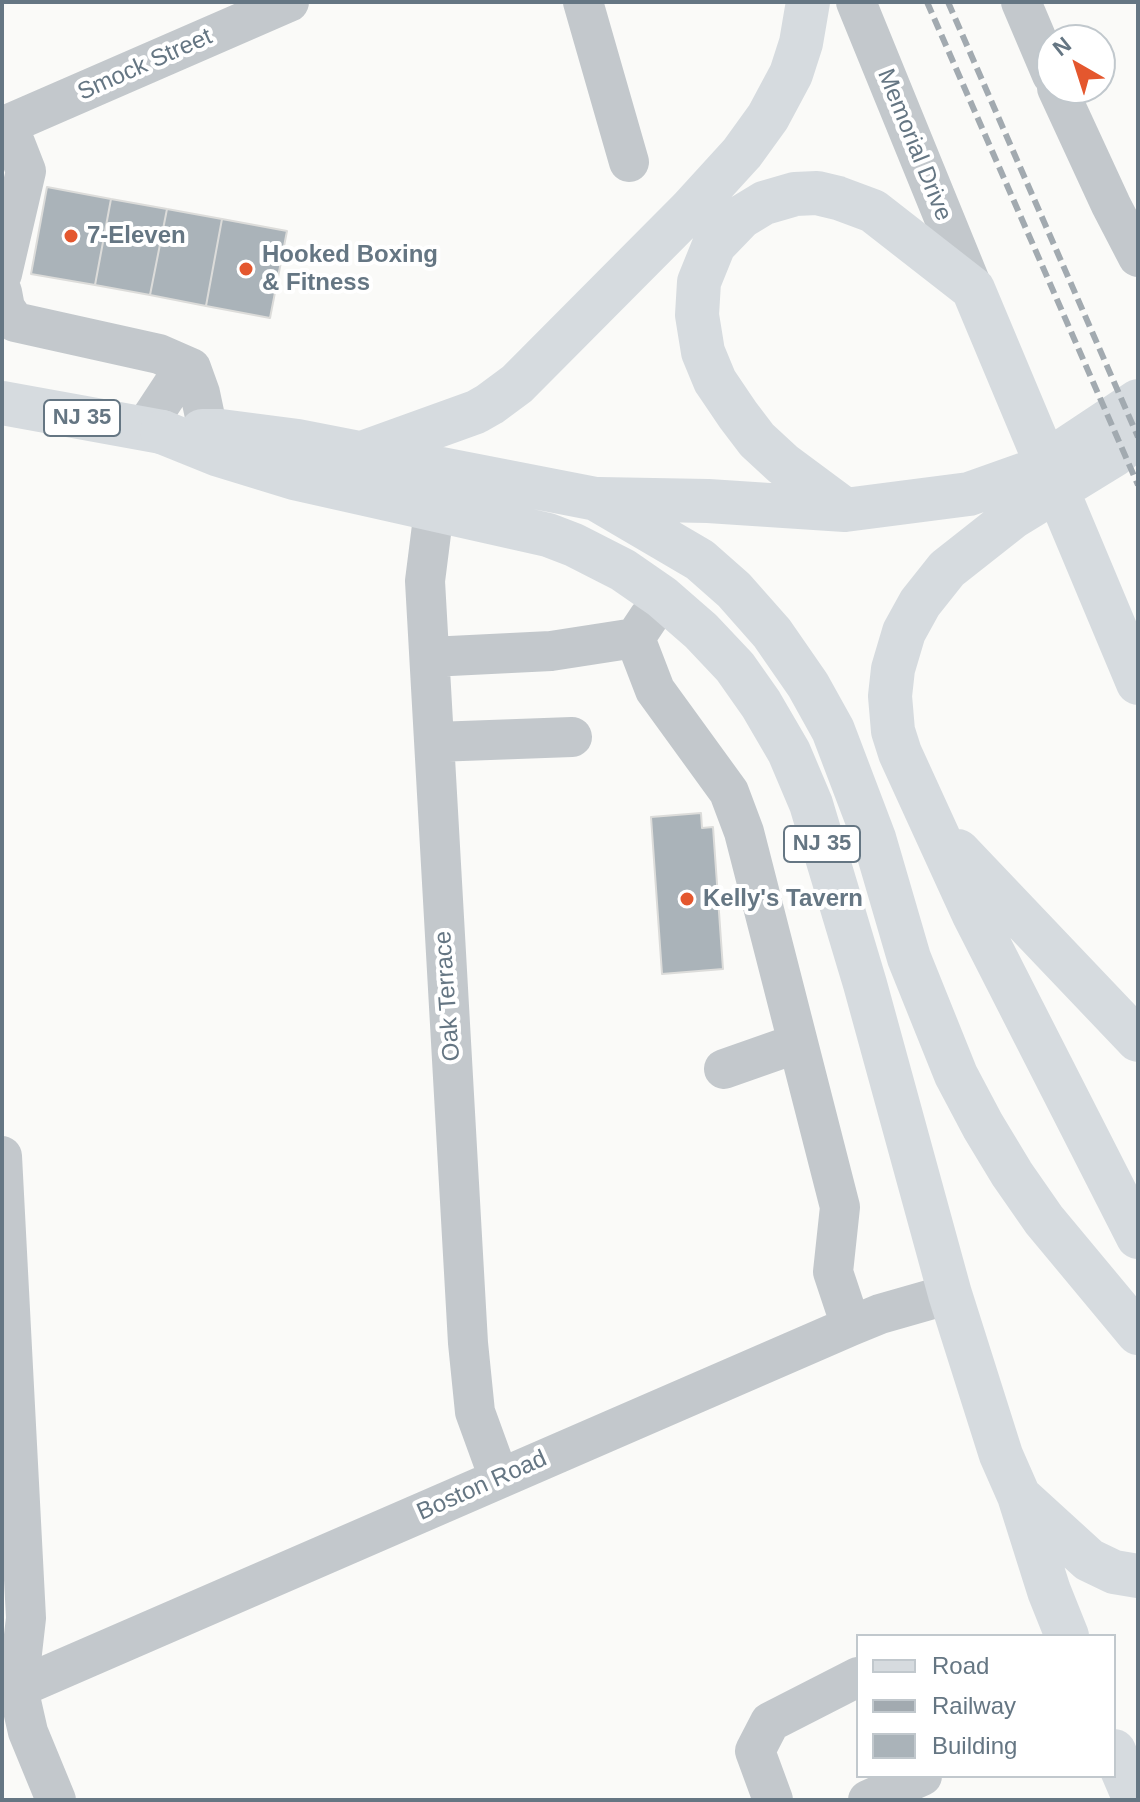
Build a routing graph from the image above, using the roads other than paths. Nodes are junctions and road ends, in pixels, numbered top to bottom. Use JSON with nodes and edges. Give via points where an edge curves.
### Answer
{"nodes":[{"id":1,"x":289,"y":2,"type":"edge"},
{"id":2,"x":583,"y":2,"type":"edge"},
{"id":3,"x":808,"y":2,"type":"edge"},
{"id":4,"x":856,"y":2,"type":"edge"},
{"id":5,"x":1021,"y":2,"type":"edge"},
{"id":6,"x":1036,"y":37,"type":"edge"},
{"id":7,"x":1064,"y":104,"type":"edge"},
{"id":8,"x":5,"y":126,"type":"edge"},
{"id":9,"x":629,"y":162,"type":"dead end"},
{"id":10,"x":1138,"y":257,"type":"edge"},
{"id":11,"x":2,"y":274,"type":"edge"},
{"id":12,"x":973,"y":289,"type":"junction"},
{"id":13,"x":2,"y":292,"type":"edge"},
{"id":14,"x":191,"y":368,"type":"junction"},
{"id":15,"x":1138,"y":401,"type":"edge"},
{"id":16,"x":2,"y":403,"type":"edge"},
{"id":17,"x":153,"y":430,"type":"junction"},
{"id":18,"x":208,"y":431,"type":"junction"},
{"id":19,"x":1138,"y":436,"type":"edge"},
{"id":20,"x":364,"y":452,"type":"junction"},
{"id":21,"x":596,"y":499,"type":"junction"},
{"id":22,"x":434,"y":510,"type":"junction"},
{"id":23,"x":845,"y":510,"type":"junction"},
{"id":24,"x":662,"y":597,"type":"junction"},
{"id":25,"x":635,"y":638,"type":"junction"},
{"id":26,"x":430,"y":657,"type":"junction"},
{"id":27,"x":1138,"y":683,"type":"edge"},
{"id":28,"x":572,"y":737,"type":"dead end"},
{"id":29,"x":435,"y":742,"type":"junction"},
{"id":30,"x":935,"y":827,"type":"junction"},
{"id":31,"x":1138,"y":1040,"type":"edge"},
{"id":32,"x":798,"y":1043,"type":"junction"},
{"id":33,"x":724,"y":1069,"type":"dead end"},
{"id":34,"x":2,"y":1156,"type":"edge"},
{"id":35,"x":1138,"y":1237,"type":"edge"},
{"id":36,"x":950,"y":1294,"type":"junction"},
{"id":37,"x":851,"y":1326,"type":"junction"},
{"id":38,"x":1138,"y":1333,"type":"edge"},
{"id":39,"x":8,"y":1369,"type":"edge"},
{"id":40,"x":499,"y":1478,"type":"junction"},
{"id":41,"x":1019,"y":1496,"type":"junction"},
{"id":42,"x":1138,"y":1576,"type":"edge"},
{"id":43,"x":1066,"y":1634,"type":"edge"},
{"id":44,"x":856,"y":1678,"type":"edge"},
{"id":45,"x":10,"y":1692,"type":"edge"},
{"id":46,"x":1116,"y":1756,"type":"edge"},
{"id":47,"x":918,"y":1778,"type":"edge"},
{"id":48,"x":56,"y":1800,"type":"edge"},
{"id":49,"x":773,"y":1800,"type":"edge"},
{"id":50,"x":868,"y":1800,"type":"edge"},
{"id":51,"x":1135,"y":1800,"type":"edge"}],
"edges":[{"from":1,"to":8,"type":"street","name":"Smock Street"},
{"from":2,"to":9,"type":"street"},
{"from":3,"to":20,"type":"main road","via":[[791,74],[768,117],[690,210],[517,384],[476,412]]},
{"from":4,"to":12,"type":"street","name":"Memorial Drive"},
{"from":5,"to":6,"type":"street"},
{"from":7,"to":10,"type":"street"},
{"from":8,"to":11,"type":"street","via":[[26,171]]},
{"from":12,"to":23,"type":"main road","via":[[873,211],[817,193],[764,203],[741,217],[708,255],[697,315],[715,381],[757,440]]},
{"from":12,"to":27,"type":"main road"},
{"from":13,"to":14,"type":"street","via":[[15,322],[159,354]]},
{"from":14,"to":17,"type":"street","via":[[173,385]]},
{"from":14,"to":18,"type":"street"},
{"from":15,"to":23,"type":"main road","via":[[1031,472],[969,494]]},
{"from":16,"to":17,"type":"main road","number":"NJ 35"},
{"from":17,"to":18,"type":"main road","number":"NJ 35"},
{"from":17,"to":22,"type":"main road","number":"NJ 35","via":[[294,478]]},
{"from":18,"to":20,"type":"main road","number":"NJ 35"},
{"from":19,"to":30,"type":"main road","via":[[1013,517],[947,569],[904,632],[893,669],[893,731]]},
{"from":20,"to":21,"type":"main road","number":"NJ 35"},
{"from":21,"to":23,"type":"main road"},
{"from":21,"to":38,"type":"main road","number":"NJ 35","via":[[700,560],[772,633],[808,685],[854,778],[909,958],[956,1075],[1044,1220]]},
{"from":22,"to":24,"type":"main road","number":"NJ 35","via":[[548,535],[623,570]]},
{"from":22,"to":26,"type":"street","name":"Oak Terrace","via":[[425,581]]},
{"from":24,"to":25,"type":"street"},
{"from":24,"to":36,"type":"main road","number":"NJ 35","via":[[735,667],[789,752],[811,804]]},
{"from":25,"to":26,"type":"street","via":[[551,651]]},
{"from":25,"to":32,"type":"street","via":[[655,690],[729,792]]},
{"from":26,"to":29,"type":"street","name":"Oak Terrace"},
{"from":28,"to":29,"type":"street"},
{"from":29,"to":40,"type":"street","name":"Oak Terrace","via":[[468,1343],[475,1412]]},
{"from":30,"to":31,"type":"main road"},
{"from":30,"to":35,"type":"main road","via":[[974,915]]},
{"from":32,"to":33,"type":"street"},
{"from":32,"to":37,"type":"street","via":[[840,1207],[833,1272]]},
{"from":34,"to":39,"type":"street"},
{"from":36,"to":37,"type":"street","name":"Boston Road"},
{"from":36,"to":41,"type":"main road","number":"NJ 35"},
{"from":37,"to":40,"type":"street","name":"Boston Road"},
{"from":39,"to":45,"type":"street","via":[[26,1618]]},
{"from":40,"to":45,"type":"street","name":"Boston Road"},
{"from":41,"to":42,"type":"main road","via":[[1089,1560]]},
{"from":41,"to":43,"type":"main road","number":"NJ 35"},
{"from":44,"to":49,"type":"street","via":[[770,1722],[755,1751]]},
{"from":45,"to":48,"type":"street"},
{"from":46,"to":51,"type":"main road"},
{"from":47,"to":50,"type":"street"}]}
